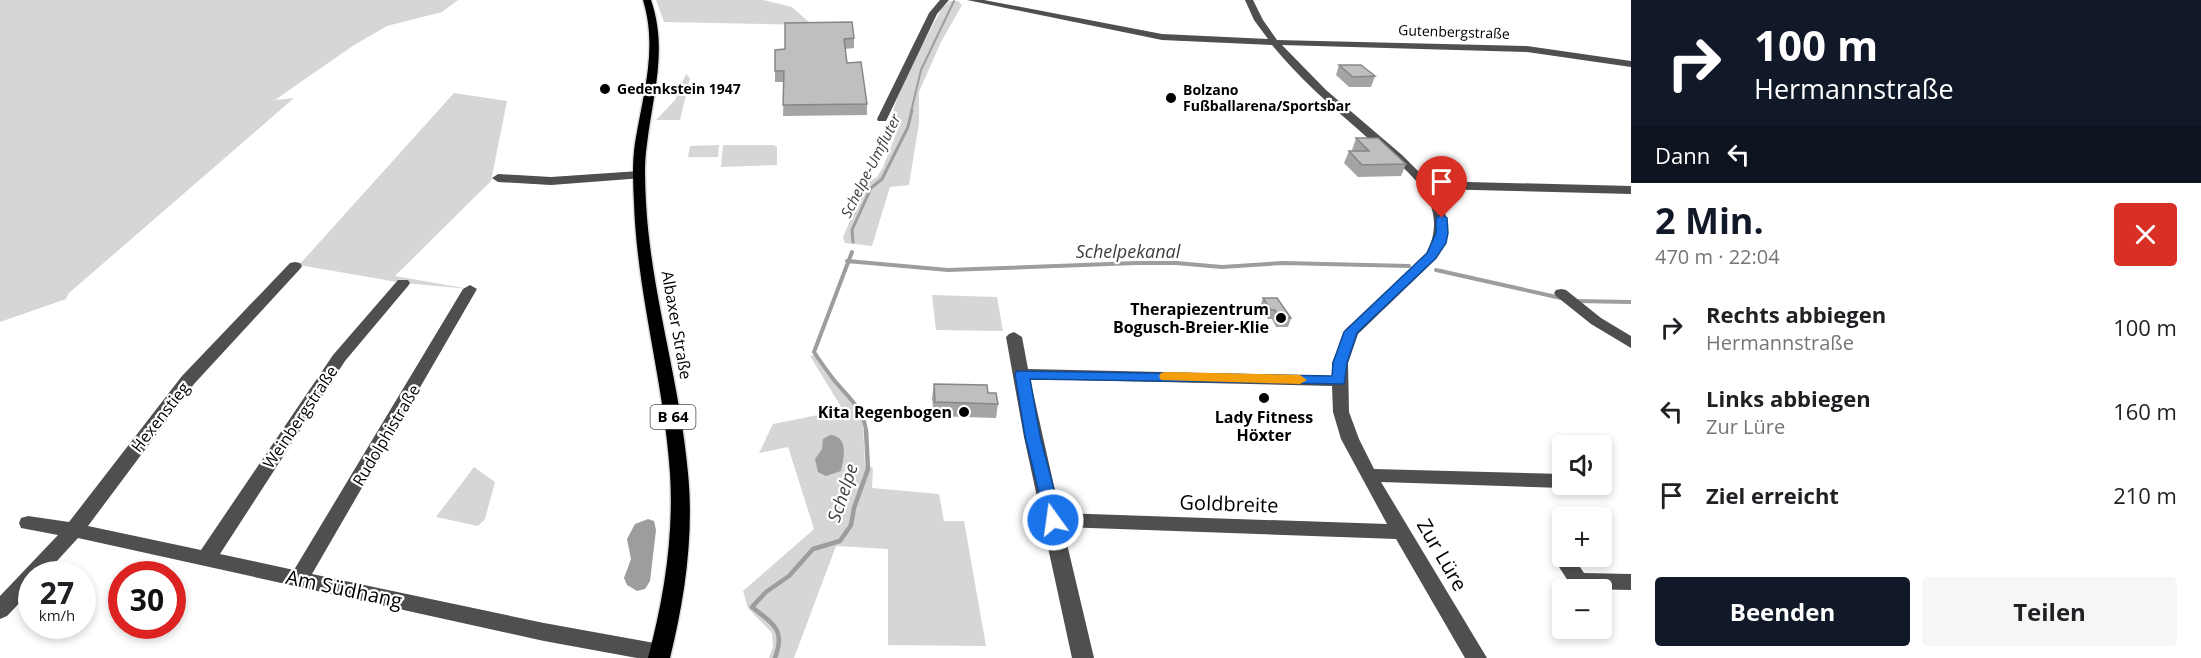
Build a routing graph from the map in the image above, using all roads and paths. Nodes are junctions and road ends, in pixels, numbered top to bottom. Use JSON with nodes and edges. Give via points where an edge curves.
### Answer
{"nodes":[{"id":1,"x":647,"y":0,"type":"edge"},
{"id":2,"x":945,"y":0,"type":"edge"},
{"id":3,"x":1249,"y":0,"type":"edge"},
{"id":4,"x":977,"y":1,"type":"edge"},
{"id":5,"x":1275,"y":43,"type":"junction"},
{"id":6,"x":1631,"y":64,"type":"edge"},
{"id":7,"x":882,"y":118,"type":"dead end"},
{"id":8,"x":639,"y":176,"type":"junction"},
{"id":9,"x":498,"y":178,"type":"dead end"},
{"id":10,"x":1425,"y":185,"type":"junction"},
{"id":11,"x":1631,"y":190,"type":"edge"},
{"id":12,"x":295,"y":266,"type":"dead end"},
{"id":13,"x":404,"y":283,"type":"dead end"},
{"id":14,"x":470,"y":289,"type":"dead end"},
{"id":15,"x":1561,"y":293,"type":"dead end"},
{"id":16,"x":1014,"y":337,"type":"dead end"},
{"id":17,"x":1631,"y":343,"type":"edge"},
{"id":18,"x":1022,"y":374,"type":"junction"},
{"id":19,"x":1339,"y":381,"type":"junction"},
{"id":20,"x":1368,"y":475,"type":"junction"},
{"id":21,"x":1552,"y":481,"type":"edge"},
{"id":22,"x":1053,"y":520,"type":"junction"},
{"id":23,"x":28,"y":523,"type":"dead end"},
{"id":24,"x":74,"y":530,"type":"junction"},
{"id":25,"x":1403,"y":532,"type":"junction"},
{"id":26,"x":206,"y":559,"type":"junction"},
{"id":27,"x":45,"y":561,"type":"edge"},
{"id":28,"x":1569,"y":567,"type":"dead end"},
{"id":29,"x":299,"y":579,"type":"junction"},
{"id":30,"x":1631,"y":582,"type":"edge"},
{"id":31,"x":18,"y":590,"type":"edge"},
{"id":32,"x":0,"y":610,"type":"edge"},
{"id":33,"x":660,"y":656,"type":"edge"},
{"id":34,"x":1083,"y":658,"type":"edge"},
{"id":35,"x":1476,"y":658,"type":"edge"}],
"edges":[{"from":1,"to":8,"type":"main road","name":"Albaxer Straße","number":"B 64","via":[[655,25],[656,47]]},
{"from":2,"to":7,"type":"street","via":[[933,13]]},
{"from":3,"to":5,"type":"street","name":"Zur Lüre"},
{"from":4,"to":5,"type":"street","name":"Gutenbergstraße","via":[[1162,37]]},
{"from":5,"to":6,"type":"street","name":"Gutenbergstraße","via":[[1527,49]]},
{"from":5,"to":10,"type":"street","name":"Zur Lüre","via":[[1318,89]]},
{"from":8,"to":9,"type":"street","via":[[551,181]]},
{"from":8,"to":33,"type":"main road","name":"Albaxer Straße","number":"B 64","via":[[645,251],[680,474],[679,547]]},
{"from":10,"to":11,"type":"street"},
{"from":10,"to":19,"type":"street","name":"Zur Lüre","via":[[1442,218],[1440,243],[1351,332],[1340,363]]},
{"from":12,"to":24,"type":"street","name":"Hexenstieg","via":[[188,380]]},
{"from":13,"to":26,"type":"street","name":"Weinbergstraße","via":[[339,358]]},
{"from":14,"to":29,"type":"street","name":"Rudolphistraße"},
{"from":15,"to":17,"type":"street"},
{"from":16,"to":18,"type":"street"},
{"from":18,"to":19,"type":"street"},
{"from":18,"to":22,"type":"street"},
{"from":19,"to":20,"type":"street","name":"Zur Lüre","via":[[1341,412]]},
{"from":20,"to":21,"type":"street"},
{"from":20,"to":25,"type":"street","name":"Zur Lüre"},
{"from":22,"to":25,"type":"street","name":"Goldbreite"},
{"from":22,"to":34,"type":"street"},
{"from":23,"to":24,"type":"street","name":"Am Südhang"},
{"from":24,"to":26,"type":"street","name":"Am Südhang"},
{"from":24,"to":27,"type":"street","name":"Hexenstieg"},
{"from":25,"to":35,"type":"street","name":"Zur Lüre"},
{"from":26,"to":29,"type":"street","name":"Am Südhang"},
{"from":28,"to":30,"type":"street","via":[[1579,581]]},
{"from":29,"to":33,"type":"street","name":"Am Südhang"},
{"from":31,"to":32,"type":"street","name":"Hexenstieg"}]}
